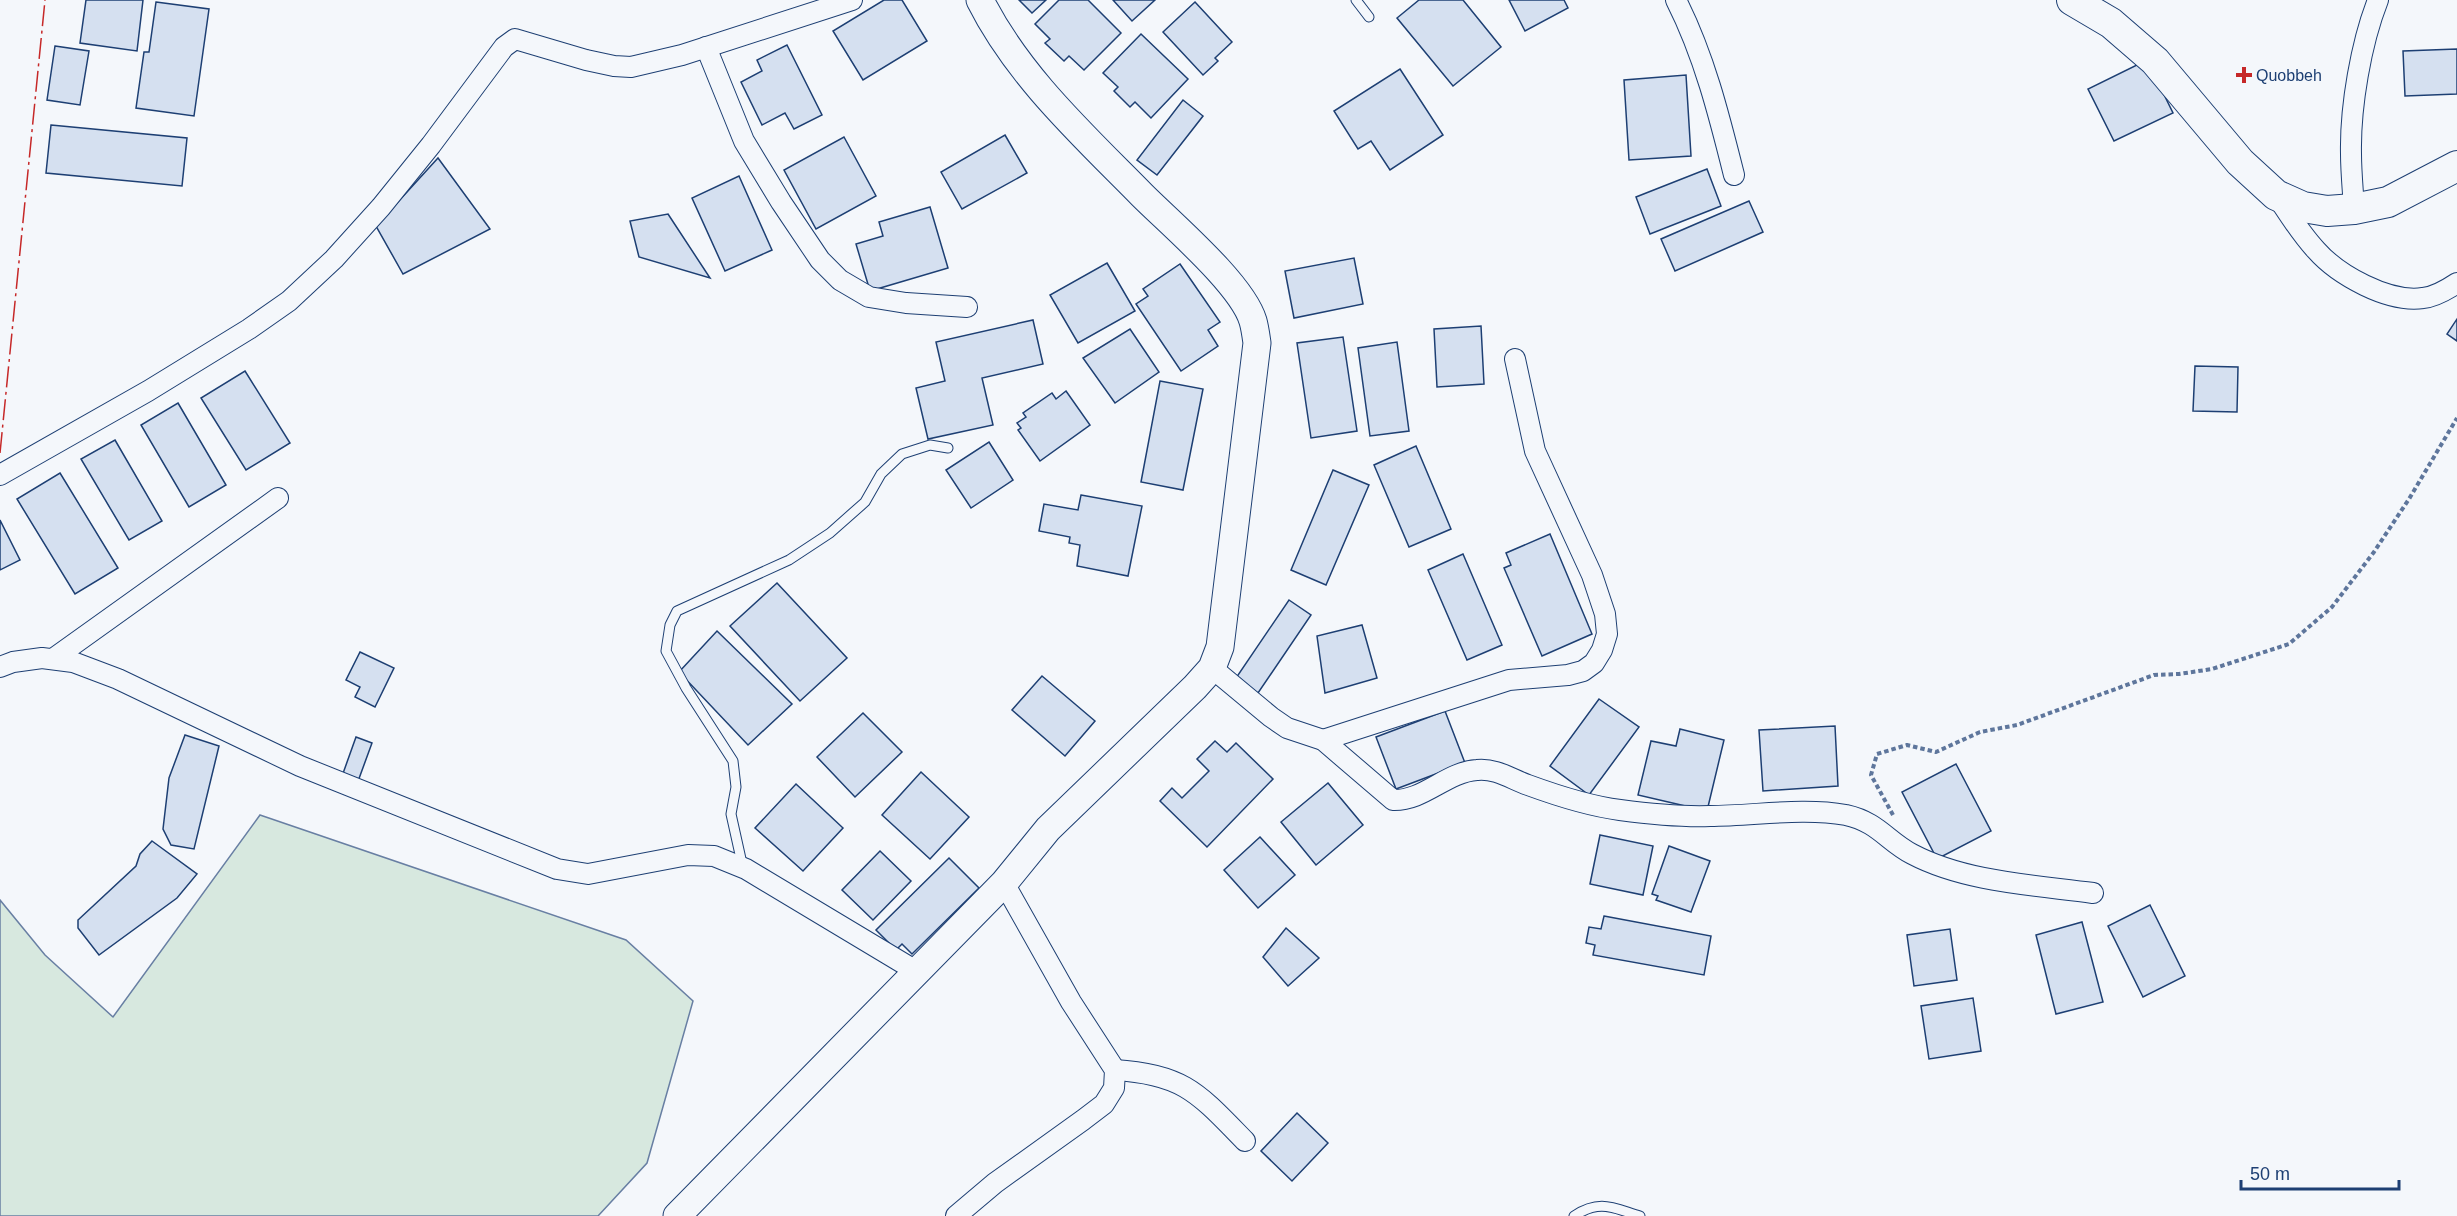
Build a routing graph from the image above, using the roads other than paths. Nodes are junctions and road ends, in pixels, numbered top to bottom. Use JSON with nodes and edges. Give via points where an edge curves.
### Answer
{"nodes":[{"id":1,"x":852,"y":0,"type":"edge"},
{"id":2,"x":980,"y":0,"type":"edge"},
{"id":3,"x":1356,"y":0,"type":"edge"},
{"id":4,"x":1676,"y":0,"type":"edge"},
{"id":5,"x":2072,"y":0,"type":"edge"},
{"id":6,"x":2378,"y":0,"type":"edge"},
{"id":7,"x":1370,"y":17,"type":"dead end"},
{"id":8,"x":706,"y":47,"type":"junction"},
{"id":9,"x":2457,"y":166,"type":"edge"},
{"id":10,"x":1734,"y":175,"type":"dead end"},
{"id":11,"x":2276,"y":195,"type":"junction"},
{"id":12,"x":2354,"y":209,"type":"junction"},
{"id":13,"x":2457,"y":283,"type":"edge"},
{"id":14,"x":967,"y":307,"type":"dead end"},
{"id":15,"x":1515,"y":359,"type":"dead end"},
{"id":16,"x":948,"y":448,"type":"dead end"},
{"id":17,"x":0,"y":475,"type":"edge"},
{"id":18,"x":278,"y":498,"type":"dead end"},
{"id":19,"x":52,"y":659,"type":"junction"},
{"id":20,"x":0,"y":667,"type":"edge"},
{"id":21,"x":1212,"y":668,"type":"junction"},
{"id":22,"x":1323,"y":740,"type":"junction"},
{"id":23,"x":743,"y":867,"type":"junction"},
{"id":24,"x":1004,"y":883,"type":"junction"},
{"id":25,"x":2092,"y":893,"type":"dead end"},
{"id":26,"x":916,"y":971,"type":"junction"},
{"id":27,"x":1115,"y":1070,"type":"junction"},
{"id":28,"x":1245,"y":1141,"type":"dead end"},
{"id":29,"x":677,"y":1216,"type":"edge"},
{"id":30,"x":956,"y":1216,"type":"edge"},
{"id":31,"x":1574,"y":1216,"type":"edge"},
{"id":32,"x":1640,"y":1216,"type":"edge"}],
"edges":[{"from":1,"to":8,"type":"street"},
{"from":2,"to":21,"type":"street","via":[[1035,84],[1204,255],[1243,300],[1253,320],[1256,355],[1221,647]]},
{"from":3,"to":7,"type":"lane"},
{"from":4,"to":10,"type":"street","via":[[1715,99]]},
{"from":5,"to":11,"type":"main road","via":[[2111,23],[2155,61],[2240,162]]},
{"from":6,"to":12,"type":"street","via":[[2367,28],[2353,115]]},
{"from":8,"to":14,"type":"street","via":[[744,141],[820,260],[840,280],[869,297]]},
{"from":8,"to":17,"type":"street","via":[[631,67],[586,60],[515,39],[504,46],[381,207],[289,301],[148,391]]},
{"from":9,"to":12,"type":"main road","via":[[2388,202]]},
{"from":11,"to":12,"type":"main road","via":[[2303,207],[2327,211]]},
{"from":11,"to":13,"type":"street","via":[[2317,252],[2340,272],[2392,296],[2424,298]]},
{"from":15,"to":22,"type":"street","via":[[1535,451],[1592,575],[1605,614],[1602,651],[1583,671],[1509,680]]},
{"from":16,"to":23,"type":"lane","via":[[930,445],[902,454],[881,474],[865,502],[830,533],[789,560],[677,611],[669,625],[666,651],[733,761],[736,786],[731,814]]},
{"from":18,"to":19,"type":"street"},
{"from":19,"to":20,"type":"street"},
{"from":19,"to":23,"type":"street","via":[[73,662],[118,679],[300,766],[557,869],[588,874],[688,855],[714,856]]},
{"from":21,"to":22,"type":"street","via":[[1287,728]]},
{"from":21,"to":24,"type":"street","via":[[1048,829]]},
{"from":22,"to":25,"type":"street","via":[[1393,800],[1406,801],[1457,775],[1493,770],[1580,802],[1619,810],[1711,816],[1824,812],[1873,824],[1911,854],[1971,876]]},
{"from":23,"to":26,"type":"street"},
{"from":24,"to":26,"type":"street"},
{"from":24,"to":27,"type":"street","via":[[1071,1002]]},
{"from":26,"to":29,"type":"street"},
{"from":27,"to":28,"type":"street","via":[[1163,1076],[1192,1090]]},
{"from":27,"to":30,"type":"street","via":[[1114,1088],[1104,1104]]},
{"from":31,"to":32,"type":"lane","via":[[1589,1206]]}]}
